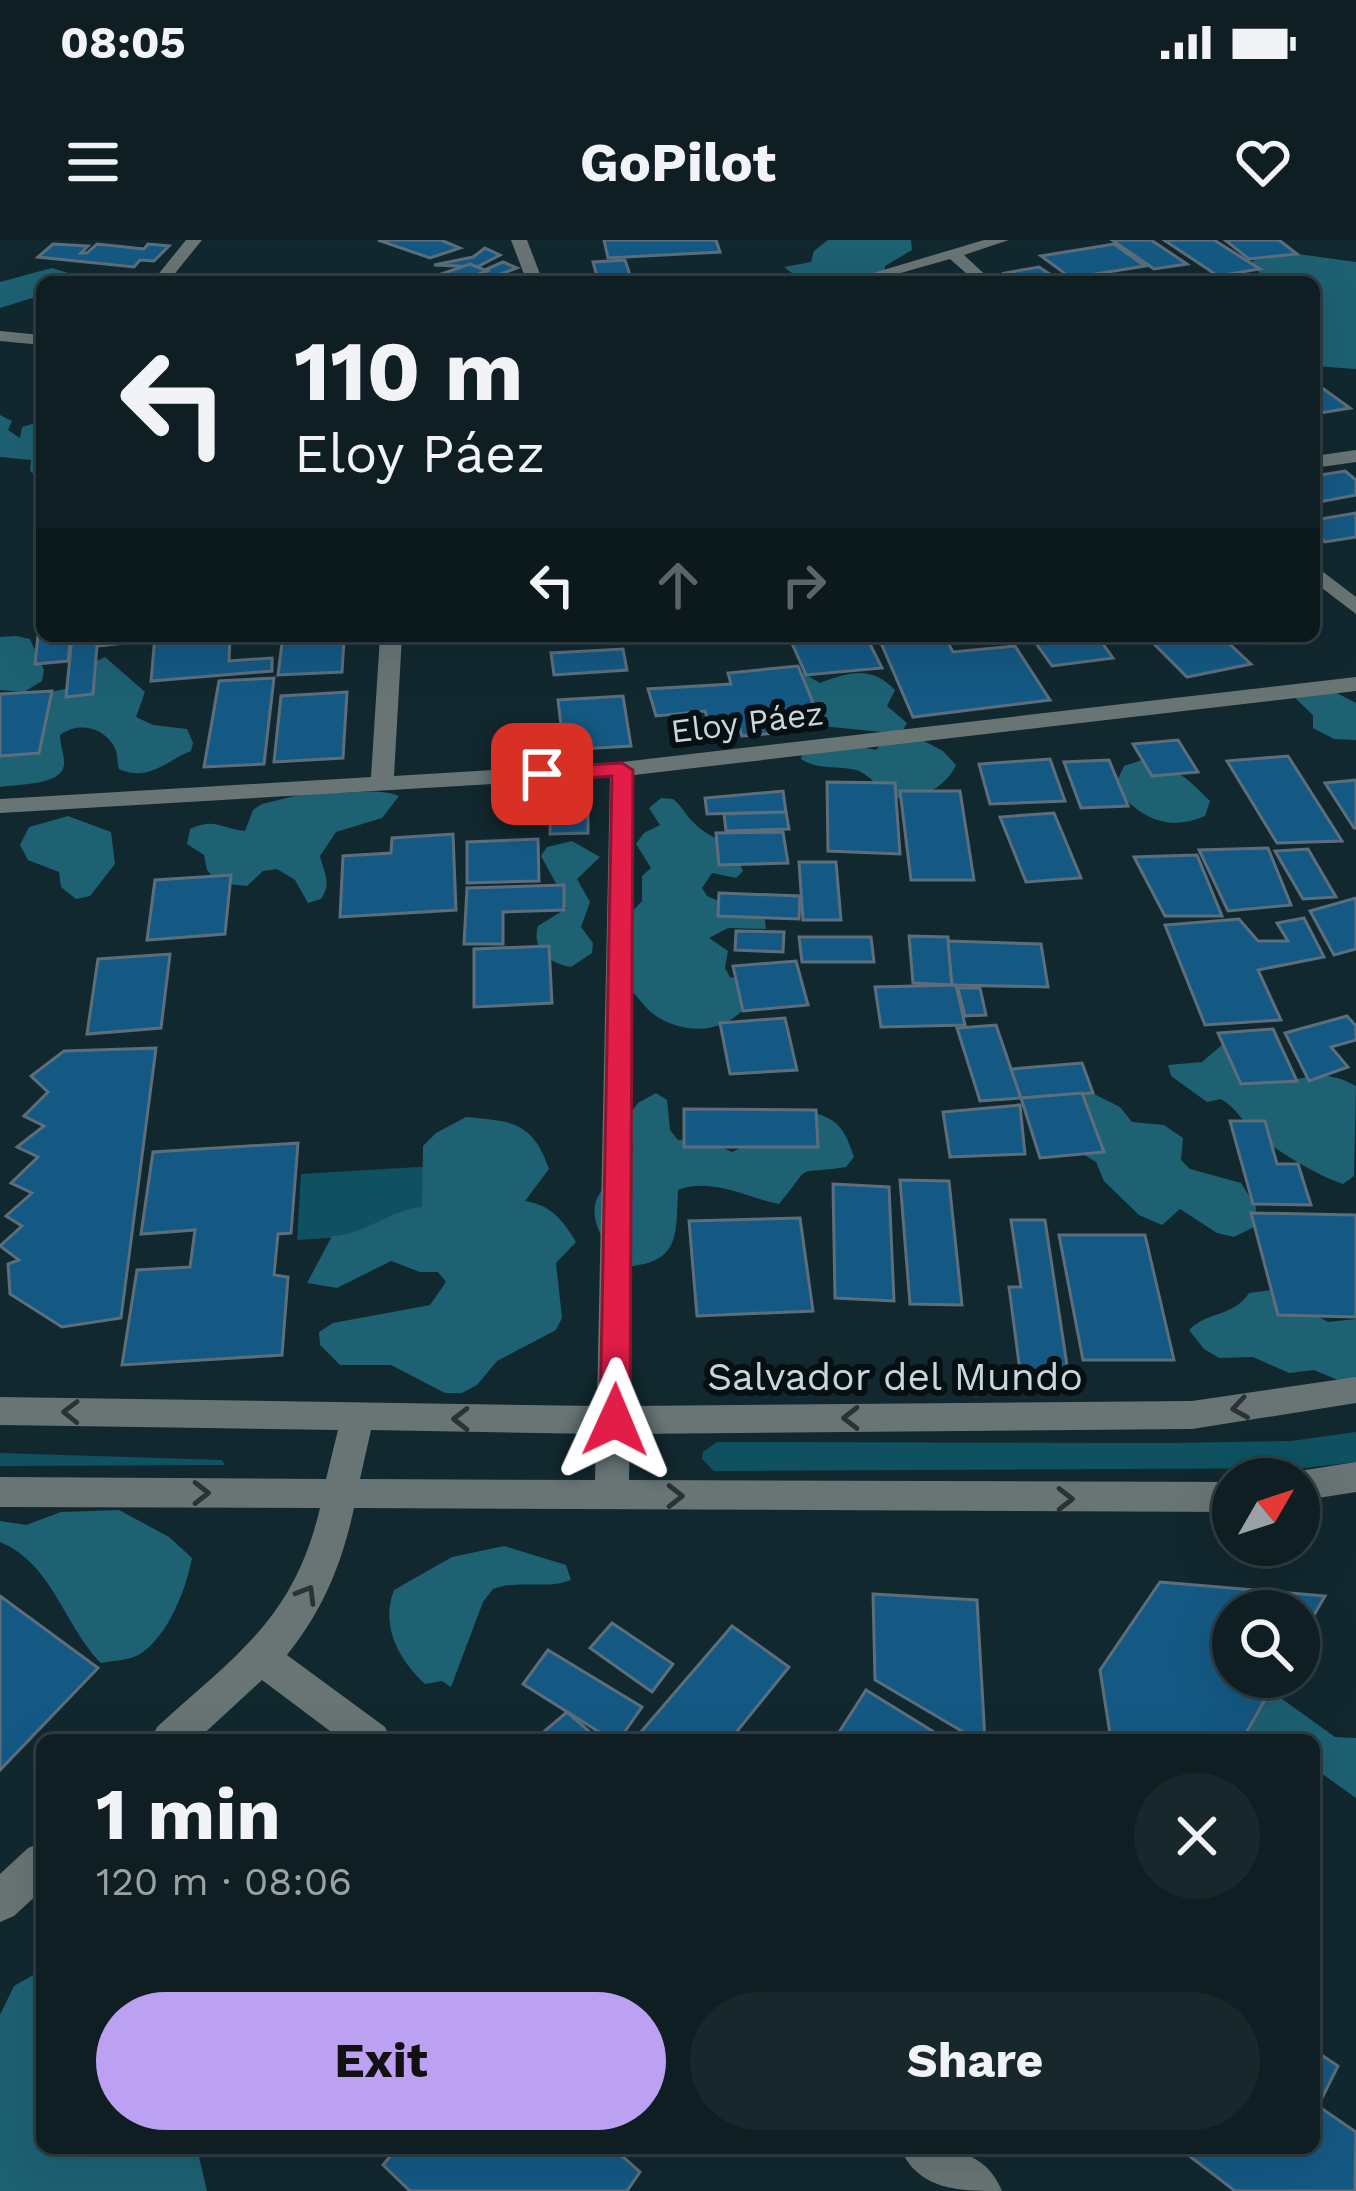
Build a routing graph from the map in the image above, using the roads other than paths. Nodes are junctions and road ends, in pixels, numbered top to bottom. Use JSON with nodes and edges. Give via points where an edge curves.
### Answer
{"nodes":[{"id":1,"x":194,"y":240,"type":"edge"},
{"id":2,"x":1000,"y":240,"type":"edge"},
{"id":3,"x":522,"y":241,"type":"edge"},
{"id":4,"x":953,"y":254,"type":"junction"},
{"id":5,"x":165,"y":276,"type":"edge"},
{"id":6,"x":533,"y":276,"type":"edge"},
{"id":7,"x":873,"y":276,"type":"edge"},
{"id":8,"x":978,"y":276,"type":"edge"},
{"id":9,"x":0,"y":336,"type":"edge"},
{"id":10,"x":36,"y":339,"type":"edge"},
{"id":11,"x":1356,"y":456,"type":"edge"},
{"id":12,"x":1320,"y":461,"type":"edge"},
{"id":13,"x":1320,"y":576,"type":"edge"},
{"id":14,"x":1356,"y":608,"type":"edge"},
{"id":15,"x":391,"y":642,"type":"edge"},
{"id":16,"x":1356,"y":684,"type":"edge"},
{"id":17,"x":622,"y":770,"type":"junction"},
{"id":18,"x":382,"y":784,"type":"junction"},
{"id":19,"x":0,"y":806,"type":"edge"},
{"id":20,"x":1356,"y":1390,"type":"edge"},
{"id":21,"x":0,"y":1411,"type":"edge"},
{"id":22,"x":357,"y":1418,"type":"junction"},
{"id":23,"x":615,"y":1420,"type":"junction"},
{"id":24,"x":1356,"y":1477,"type":"edge"},
{"id":25,"x":1320,"y":1483,"type":"edge"},
{"id":26,"x":0,"y":1492,"type":"edge"},
{"id":27,"x":338,"y":1494,"type":"junction"},
{"id":28,"x":612,"y":1496,"type":"junction"},
{"id":29,"x":1212,"y":1497,"type":"edge"},
{"id":30,"x":259,"y":1656,"type":"junction"},
{"id":31,"x":176,"y":1734,"type":"edge"},
{"id":32,"x":364,"y":1734,"type":"edge"},
{"id":33,"x":36,"y":1868,"type":"edge"},
{"id":34,"x":0,"y":1902,"type":"edge"},
{"id":35,"x":930,"y":2154,"type":"edge"},
{"id":36,"x":980,"y":2191,"type":"edge"}],
"edges":[{"from":1,"to":5,"type":"street"},
{"from":2,"to":4,"type":"street"},
{"from":3,"to":6,"type":"street"},
{"from":4,"to":7,"type":"street"},
{"from":4,"to":8,"type":"street"},
{"from":9,"to":10,"type":"street"},
{"from":11,"to":12,"type":"street"},
{"from":13,"to":14,"type":"street"},
{"from":15,"to":18,"type":"street"},
{"from":16,"to":17,"type":"street","name":"Eloy Páez"},
{"from":17,"to":18,"type":"street","name":"Eloy Páez"},
{"from":17,"to":23,"type":"street"},
{"from":18,"to":19,"type":"street","name":"Eloy Páez"},
{"from":20,"to":23,"type":"street","name":"Salvador del Mundo","one_way":true,"via":[[1192,1415]]},
{"from":22,"to":21,"type":"street","name":"Salvador del Mundo","one_way":true},
{"from":23,"to":22,"type":"street","name":"Salvador del Mundo","one_way":true},
{"from":22,"to":27,"type":"street"},
{"from":23,"to":28,"type":"street"},
{"from":24,"to":25,"type":"street"},
{"from":26,"to":27,"type":"street","one_way":true},
{"from":27,"to":28,"type":"street"},
{"from":30,"to":27,"type":"street","one_way":true,"via":[[318,1575]]},
{"from":28,"to":29,"type":"street","one_way":true},
{"from":30,"to":31,"type":"street"},
{"from":30,"to":32,"type":"street"},
{"from":33,"to":34,"type":"street"},
{"from":35,"to":36,"type":"street"}]}
